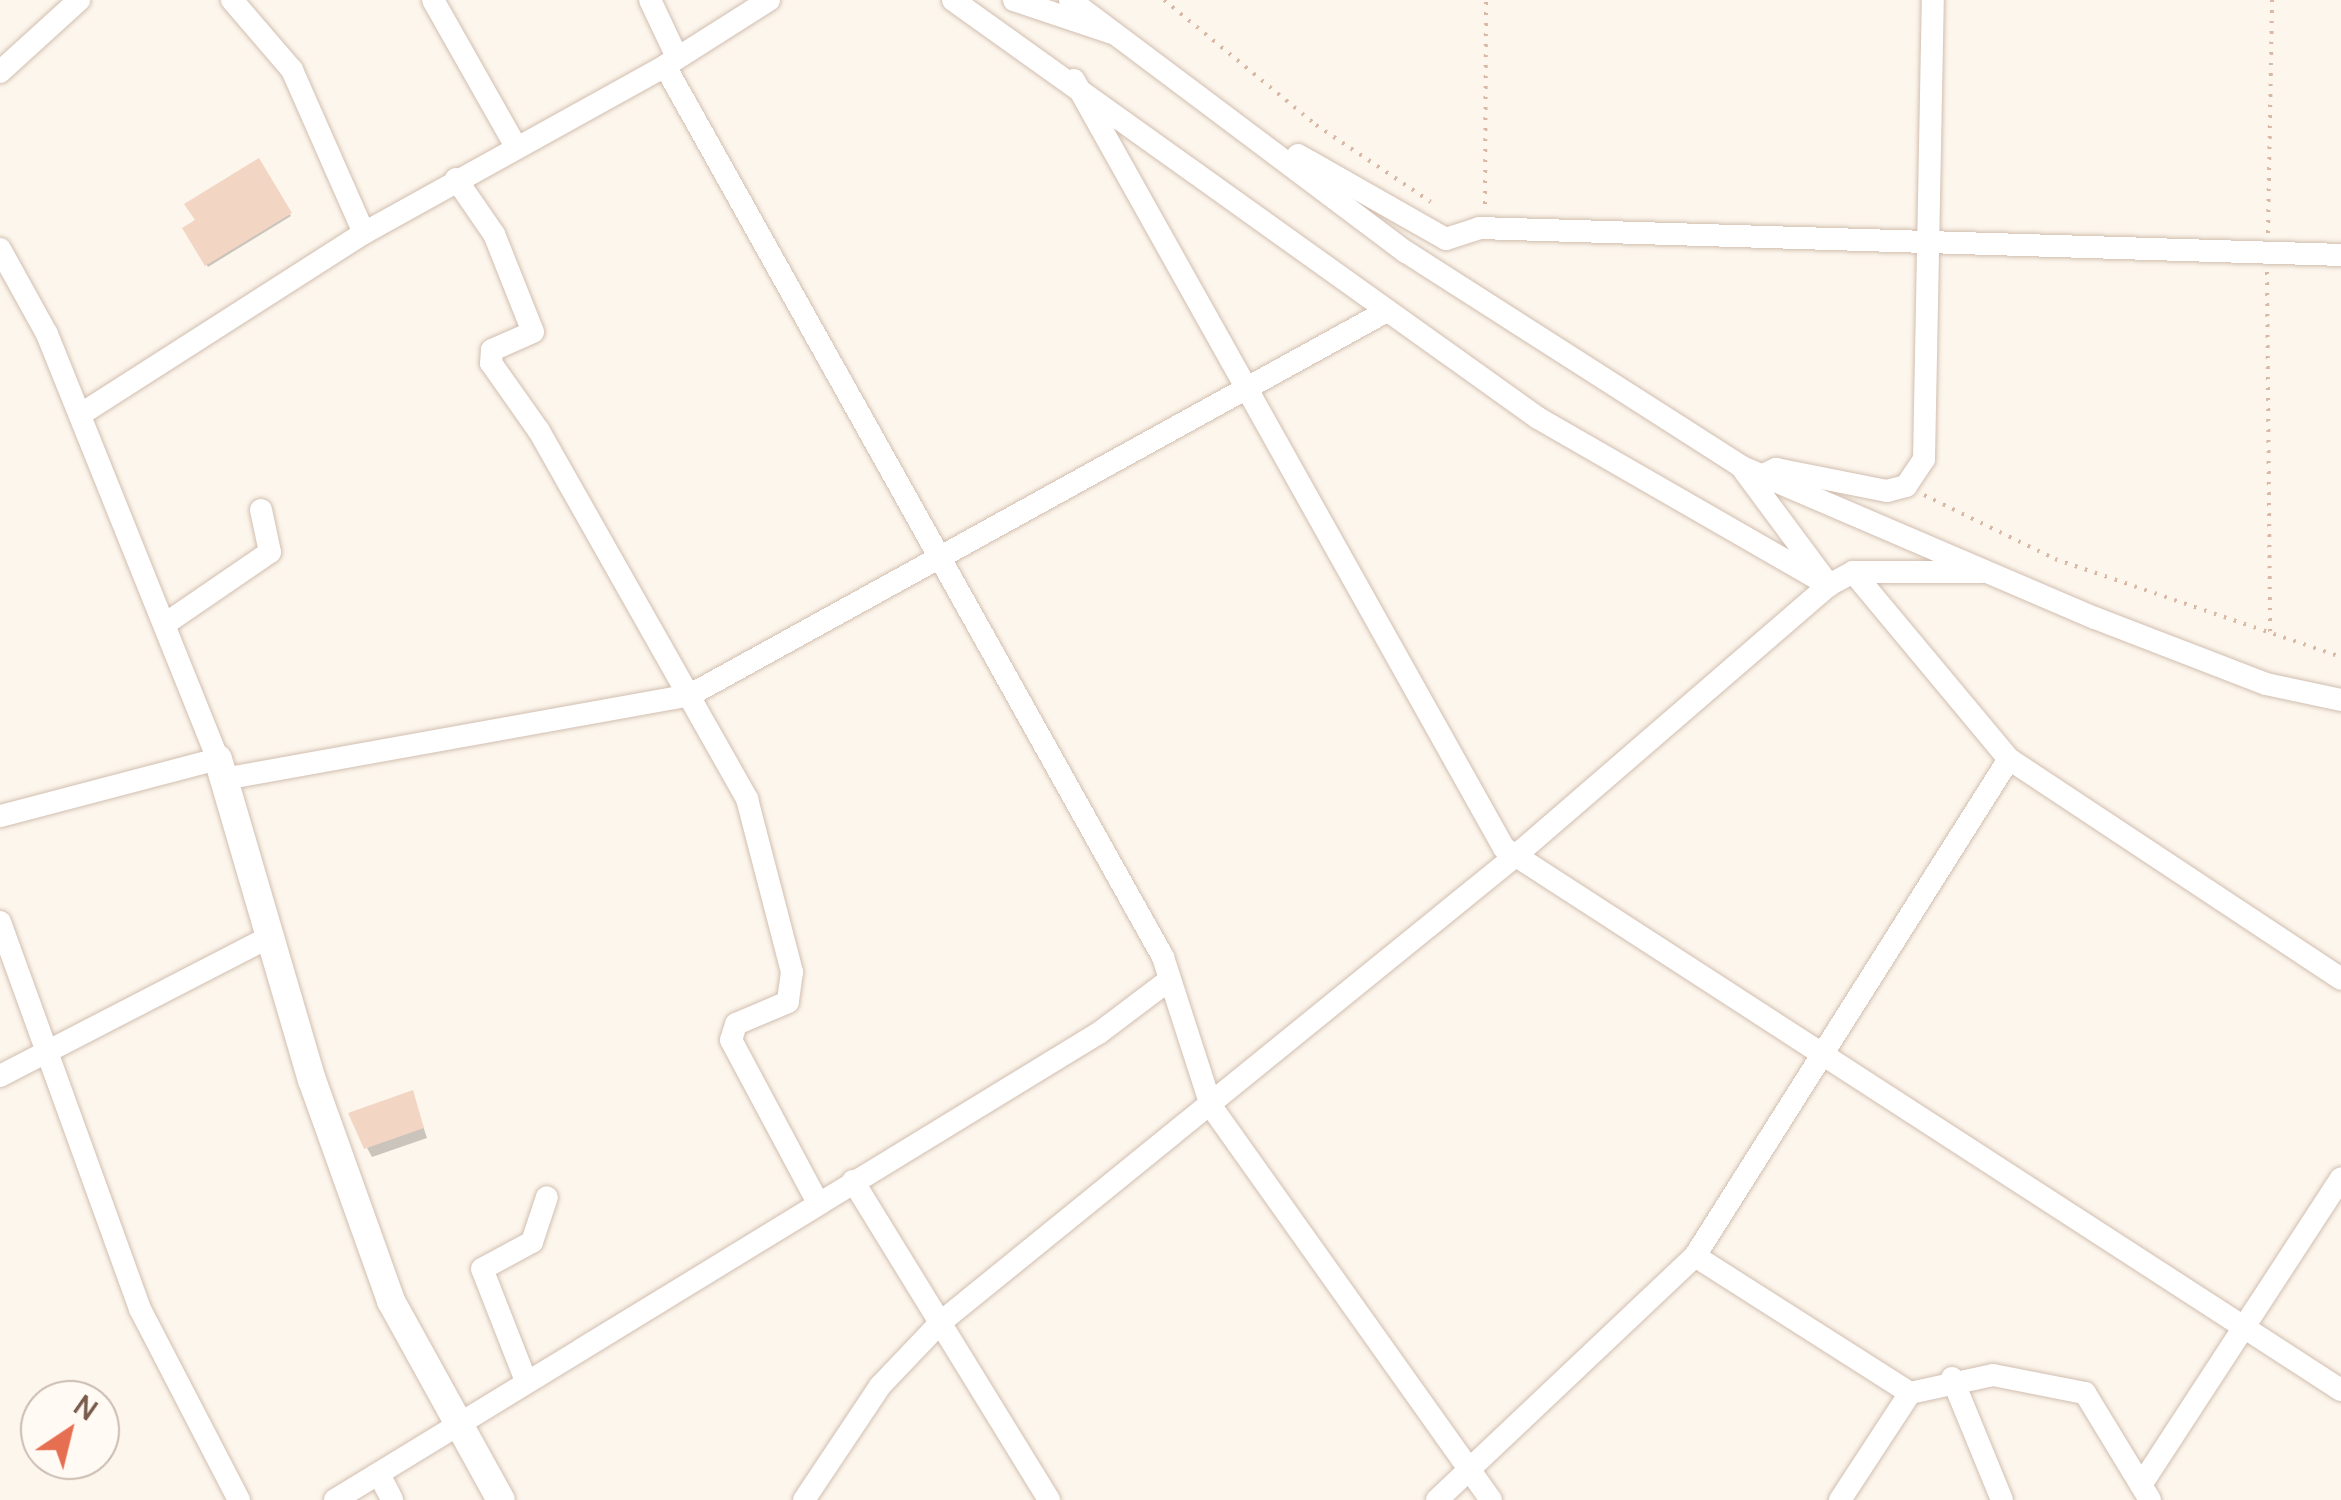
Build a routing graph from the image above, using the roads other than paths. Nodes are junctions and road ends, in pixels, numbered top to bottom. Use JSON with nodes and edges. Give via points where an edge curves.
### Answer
{"nodes":[{"id":1,"x":79,"y":0,"type":"edge"},
{"id":2,"x":232,"y":0,"type":"edge"},
{"id":3,"x":433,"y":0,"type":"edge"},
{"id":4,"x":650,"y":0,"type":"edge"},
{"id":5,"x":769,"y":0,"type":"edge"},
{"id":6,"x":953,"y":0,"type":"edge"},
{"id":7,"x":1014,"y":0,"type":"edge"},
{"id":8,"x":1070,"y":0,"type":"edge"},
{"id":9,"x":1934,"y":0,"type":"edge"},
{"id":10,"x":1115,"y":33,"type":"junction"},
{"id":11,"x":671,"y":60,"type":"junction"},
{"id":12,"x":0,"y":72,"type":"edge"},
{"id":13,"x":1074,"y":80,"type":"junction"},
{"id":14,"x":1261,"y":143,"type":"junction"},
{"id":15,"x":516,"y":148,"type":"junction"},
{"id":16,"x":456,"y":179,"type":"junction"},
{"id":17,"x":364,"y":233,"type":"junction"},
{"id":18,"x":1933,"y":245,"type":"junction"},
{"id":19,"x":0,"y":249,"type":"edge"},
{"id":20,"x":2341,"y":255,"type":"edge"},
{"id":21,"x":1383,"y":313,"type":"junction"},
{"id":22,"x":1244,"y":393,"type":"junction"},
{"id":23,"x":81,"y":414,"type":"junction"},
{"id":24,"x":1751,"y":471,"type":"junction"},
{"id":25,"x":261,"y":510,"type":"dead end"},
{"id":26,"x":941,"y":559,"type":"junction"},
{"id":27,"x":1853,"y":572,"type":"junction"},
{"id":28,"x":1982,"y":572,"type":"junction"},
{"id":29,"x":1829,"y":586,"type":"junction"},
{"id":30,"x":164,"y":624,"type":"junction"},
{"id":31,"x":690,"y":694,"type":"junction"},
{"id":32,"x":2341,"y":700,"type":"edge"},
{"id":33,"x":2009,"y":759,"type":"junction"},
{"id":34,"x":221,"y":769,"type":"junction"},
{"id":35,"x":0,"y":816,"type":"edge"},
{"id":36,"x":1514,"y":858,"type":"junction"},
{"id":37,"x":0,"y":922,"type":"edge"},
{"id":38,"x":269,"y":937,"type":"junction"},
{"id":39,"x":1169,"y":980,"type":"junction"},
{"id":40,"x":2341,"y":980,"type":"edge"},
{"id":41,"x":44,"y":1051,"type":"junction"},
{"id":42,"x":1822,"y":1056,"type":"junction"},
{"id":43,"x":0,"y":1076,"type":"edge"},
{"id":44,"x":1210,"y":1106,"type":"junction"},
{"id":45,"x":2341,"y":1178,"type":"edge"},
{"id":46,"x":852,"y":1180,"type":"junction"},
{"id":47,"x":547,"y":1197,"type":"dead end"},
{"id":48,"x":817,"y":1201,"type":"junction"},
{"id":49,"x":1695,"y":1256,"type":"junction"},
{"id":50,"x":941,"y":1322,"type":"junction"},
{"id":51,"x":2245,"y":1328,"type":"junction"},
{"id":52,"x":1952,"y":1378,"type":"junction"},
{"id":53,"x":526,"y":1381,"type":"junction"},
{"id":54,"x":2341,"y":1390,"type":"edge"},
{"id":55,"x":1910,"y":1392,"type":"junction"},
{"id":56,"x":456,"y":1427,"type":"junction"},
{"id":57,"x":379,"y":1474,"type":"junction"},
{"id":58,"x":1470,"y":1475,"type":"junction"},
{"id":59,"x":2145,"y":1493,"type":"edge"},
{"id":60,"x":239,"y":1500,"type":"edge"},
{"id":61,"x":336,"y":1500,"type":"edge"},
{"id":62,"x":392,"y":1500,"type":"edge"},
{"id":63,"x":501,"y":1500,"type":"edge"},
{"id":64,"x":804,"y":1500,"type":"edge"},
{"id":65,"x":1049,"y":1500,"type":"edge"},
{"id":66,"x":1437,"y":1500,"type":"edge"},
{"id":67,"x":1491,"y":1500,"type":"edge"},
{"id":68,"x":1840,"y":1500,"type":"edge"},
{"id":69,"x":2002,"y":1500,"type":"edge"}],
"edges":[{"from":1,"to":12,"type":"street"},
{"from":2,"to":17,"type":"street","via":[[292,70]]},
{"from":3,"to":15,"type":"street"},
{"from":4,"to":11,"type":"street"},
{"from":5,"to":11,"type":"street"},
{"from":6,"to":13,"type":"street"},
{"from":7,"to":10,"type":"street","via":[[1094,34]]},
{"from":8,"to":10,"type":"street"},
{"from":9,"to":18,"type":"street"},
{"from":10,"to":14,"type":"street"},
{"from":11,"to":15,"type":"street"},
{"from":11,"to":26,"type":"street"},
{"from":13,"to":21,"type":"street"},
{"from":13,"to":22,"type":"street"},
{"from":14,"to":18,"type":"street","via":[[1446,239],[1479,228]]},
{"from":14,"to":24,"type":"street","via":[[1406,252]]},
{"from":15,"to":16,"type":"street"},
{"from":16,"to":17,"type":"street"},
{"from":16,"to":31,"type":"street","via":[[494,234],[533,332],[492,350],[491,363]]},
{"from":17,"to":23,"type":"street"},
{"from":18,"to":20,"type":"street"},
{"from":18,"to":24,"type":"street","via":[[1924,459],[1906,486],[1887,491],[1776,469]]},
{"from":19,"to":23,"type":"street"},
{"from":21,"to":22,"type":"street"},
{"from":21,"to":29,"type":"street","via":[[1538,418]]},
{"from":22,"to":26,"type":"street"},
{"from":22,"to":36,"type":"street"},
{"from":23,"to":30,"type":"street"},
{"from":24,"to":28,"type":"street"},
{"from":24,"to":29,"type":"street"},
{"from":25,"to":30,"type":"street","via":[[270,552]]},
{"from":26,"to":31,"type":"street"},
{"from":26,"to":39,"type":"street"},
{"from":27,"to":28,"type":"street"},
{"from":27,"to":29,"type":"street"},
{"from":27,"to":33,"type":"street"},
{"from":28,"to":32,"type":"street","via":[[2266,684]]},
{"from":29,"to":36,"type":"street"},
{"from":30,"to":34,"type":"street"},
{"from":31,"to":34,"type":"street"},
{"from":31,"to":48,"type":"street","via":[[747,800],[792,972],[788,1002],[736,1024],[731,1040]]},
{"from":33,"to":40,"type":"street"},
{"from":33,"to":42,"type":"street"},
{"from":34,"to":35,"type":"street"},
{"from":34,"to":38,"type":"street"},
{"from":36,"to":42,"type":"street"},
{"from":36,"to":44,"type":"street"},
{"from":37,"to":41,"type":"street"},
{"from":38,"to":41,"type":"street"},
{"from":38,"to":56,"type":"street","via":[[391,1301]]},
{"from":39,"to":44,"type":"street"},
{"from":39,"to":46,"type":"street","via":[[1098,1033]]},
{"from":41,"to":43,"type":"street"},
{"from":41,"to":60,"type":"street","via":[[140,1309]]},
{"from":42,"to":49,"type":"street"},
{"from":42,"to":51,"type":"street"},
{"from":44,"to":50,"type":"street"},
{"from":44,"to":58,"type":"street"},
{"from":45,"to":51,"type":"street"},
{"from":46,"to":48,"type":"street"},
{"from":46,"to":50,"type":"street"},
{"from":47,"to":53,"type":"street","via":[[532,1242],[482,1270]]},
{"from":48,"to":53,"type":"street"},
{"from":49,"to":55,"type":"street"},
{"from":49,"to":58,"type":"street"},
{"from":50,"to":64,"type":"street","via":[[880,1386]]},
{"from":50,"to":65,"type":"street"},
{"from":51,"to":54,"type":"street"},
{"from":51,"to":59,"type":"street"},
{"from":52,"to":55,"type":"street"},
{"from":52,"to":59,"type":"street","via":[[1993,1376],[2084,1393]]},
{"from":52,"to":69,"type":"street"},
{"from":53,"to":56,"type":"street"},
{"from":55,"to":68,"type":"street"},
{"from":56,"to":57,"type":"street"},
{"from":56,"to":63,"type":"street"},
{"from":57,"to":61,"type":"street"},
{"from":57,"to":62,"type":"street"},
{"from":58,"to":66,"type":"street"},
{"from":58,"to":67,"type":"street"}]}
